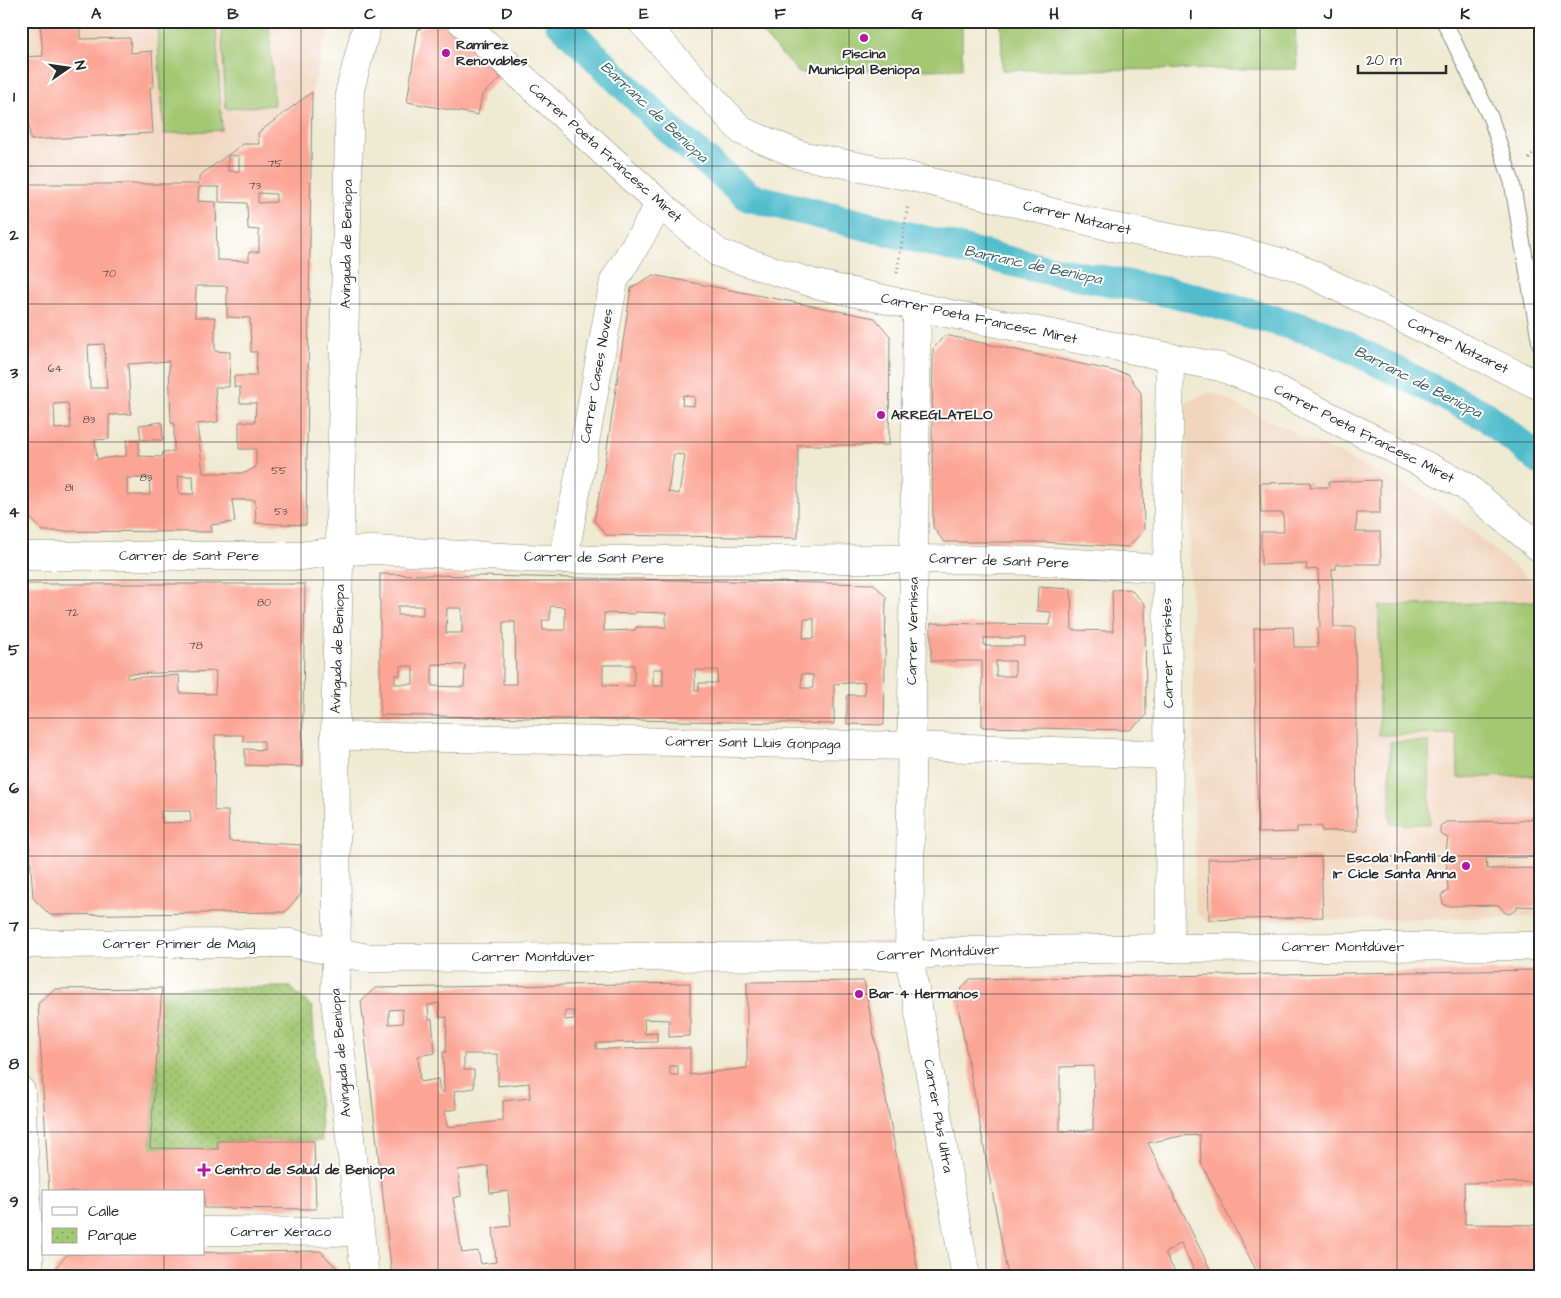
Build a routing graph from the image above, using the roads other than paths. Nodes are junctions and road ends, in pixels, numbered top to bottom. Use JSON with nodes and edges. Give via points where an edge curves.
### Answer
{"nodes":[{"id":1,"x":368,"y":21,"type":"edge"},
{"id":2,"x":461,"y":21,"type":"edge"},
{"id":3,"x":641,"y":21,"type":"edge"},
{"id":4,"x":1444,"y":21,"type":"edge"},
{"id":5,"x":660,"y":204,"type":"junction"},
{"id":6,"x":905,"y":304,"type":"junction"},
{"id":7,"x":1540,"y":344,"type":"edge"},
{"id":8,"x":1170,"y":359,"type":"junction"},
{"id":9,"x":1540,"y":386,"type":"edge"},
{"id":10,"x":1540,"y":548,"type":"edge"},
{"id":11,"x":340,"y":551,"type":"junction"},
{"id":12,"x":309,"y":555,"type":"junction"},
{"id":13,"x":21,"y":556,"type":"edge"},
{"id":14,"x":915,"y":558,"type":"junction"},
{"id":15,"x":564,"y":559,"type":"junction"},
{"id":16,"x":1167,"y":570,"type":"junction"},
{"id":17,"x":339,"y":593,"type":"junction"},
{"id":18,"x":335,"y":736,"type":"junction"},
{"id":19,"x":911,"y":746,"type":"junction"},
{"id":20,"x":1170,"y":755,"type":"junction"},
{"id":21,"x":21,"y":944,"type":"edge"},
{"id":22,"x":1540,"y":946,"type":"edge"},
{"id":23,"x":1170,"y":948,"type":"junction"},
{"id":24,"x":336,"y":952,"type":"junction"},
{"id":25,"x":909,"y":956,"type":"junction"},
{"id":26,"x":21,"y":1091,"type":"edge"},
{"id":27,"x":36,"y":1230,"type":"edge"},
{"id":28,"x":205,"y":1231,"type":"edge"},
{"id":29,"x":359,"y":1232,"type":"junction"},
{"id":30,"x":30,"y":1277,"type":"edge"},
{"id":31,"x":365,"y":1277,"type":"edge"},
{"id":32,"x":966,"y":1277,"type":"edge"}],
"edges":[{"from":1,"to":11,"type":"street","name":"Avinguda de Beniopa","via":[[350,90]]},
{"from":2,"to":5,"type":"street","name":"Carrer Poeta Francesc Miret"},
{"from":3,"to":9,"type":"street","name":"Carrer Natzaret","via":[[742,131],[800,154],[912,177],[1107,226],[1232,249],[1294,266]]},
{"from":4,"to":7,"type":"lane","via":[[1491,119],[1512,182]]},
{"from":5,"to":6,"type":"street","name":"Carrer Poeta Francesc Miret","via":[[718,253],[816,284]]},
{"from":5,"to":15,"type":"street","name":"Carrer Cases Noves","via":[[614,281]]},
{"from":6,"to":8,"type":"street","name":"Carrer Poeta Francesc Miret"},
{"from":6,"to":14,"type":"street","name":"Carrer Vernissa"},
{"from":8,"to":10,"type":"street","name":"Carrer Poeta Francesc Miret","via":[[1220,368],[1272,387],[1371,436],[1464,485]]},
{"from":8,"to":16,"type":"street","name":"Carrer Floristes"},
{"from":11,"to":12,"type":"street","name":"Carrer de Sant Pere"},
{"from":11,"to":15,"type":"street","name":"Carrer de Sant Pere"},
{"from":11,"to":17,"type":"street","name":"Avinguda de Beniopa"},
{"from":12,"to":13,"type":"street","name":"Carrer de Sant Pere"},
{"from":12,"to":17,"type":"lane","via":[[326,568]]},
{"from":14,"to":15,"type":"street","name":"Carrer de Sant Pere"},
{"from":14,"to":16,"type":"street","name":"Carrer de Sant Pere"},
{"from":14,"to":19,"type":"street","name":"Carrer Vernissa"},
{"from":16,"to":20,"type":"street","name":"Carrer Floristes"},
{"from":17,"to":18,"type":"street","name":"Avinguda de Beniopa"},
{"from":18,"to":19,"type":"street","name":"Carrer Sant Lluis Gonpaga"},
{"from":18,"to":24,"type":"street","name":"Avinguda de Beniopa"},
{"from":19,"to":20,"type":"street","name":"Carrer Sant Lluis Gonpaga"},
{"from":19,"to":25,"type":"street","name":"Carrer Vernissa"},
{"from":20,"to":23,"type":"street","name":"Carrer Floristes"},
{"from":21,"to":24,"type":"street","name":"Carrer Primer de Maig","via":[[290,943]]},
{"from":22,"to":23,"type":"street","name":"Carrer Montdúver"},
{"from":23,"to":25,"type":"street","name":"Carrer Montdúver","via":[[962,951]]},
{"from":24,"to":25,"type":"street","name":"Carrer Montdúver","via":[[368,958]]},
{"from":24,"to":29,"type":"street","name":"Avinguda de Beniopa","via":[[335,998]]},
{"from":25,"to":32,"type":"street","name":"Carrer Plus Ultra"},
{"from":26,"to":27,"type":"street"},
{"from":27,"to":30,"type":"street"},
{"from":28,"to":29,"type":"street","name":"Carrer Xeraco"},
{"from":29,"to":31,"type":"street","name":"Avinguda de Beniopa"}]}
